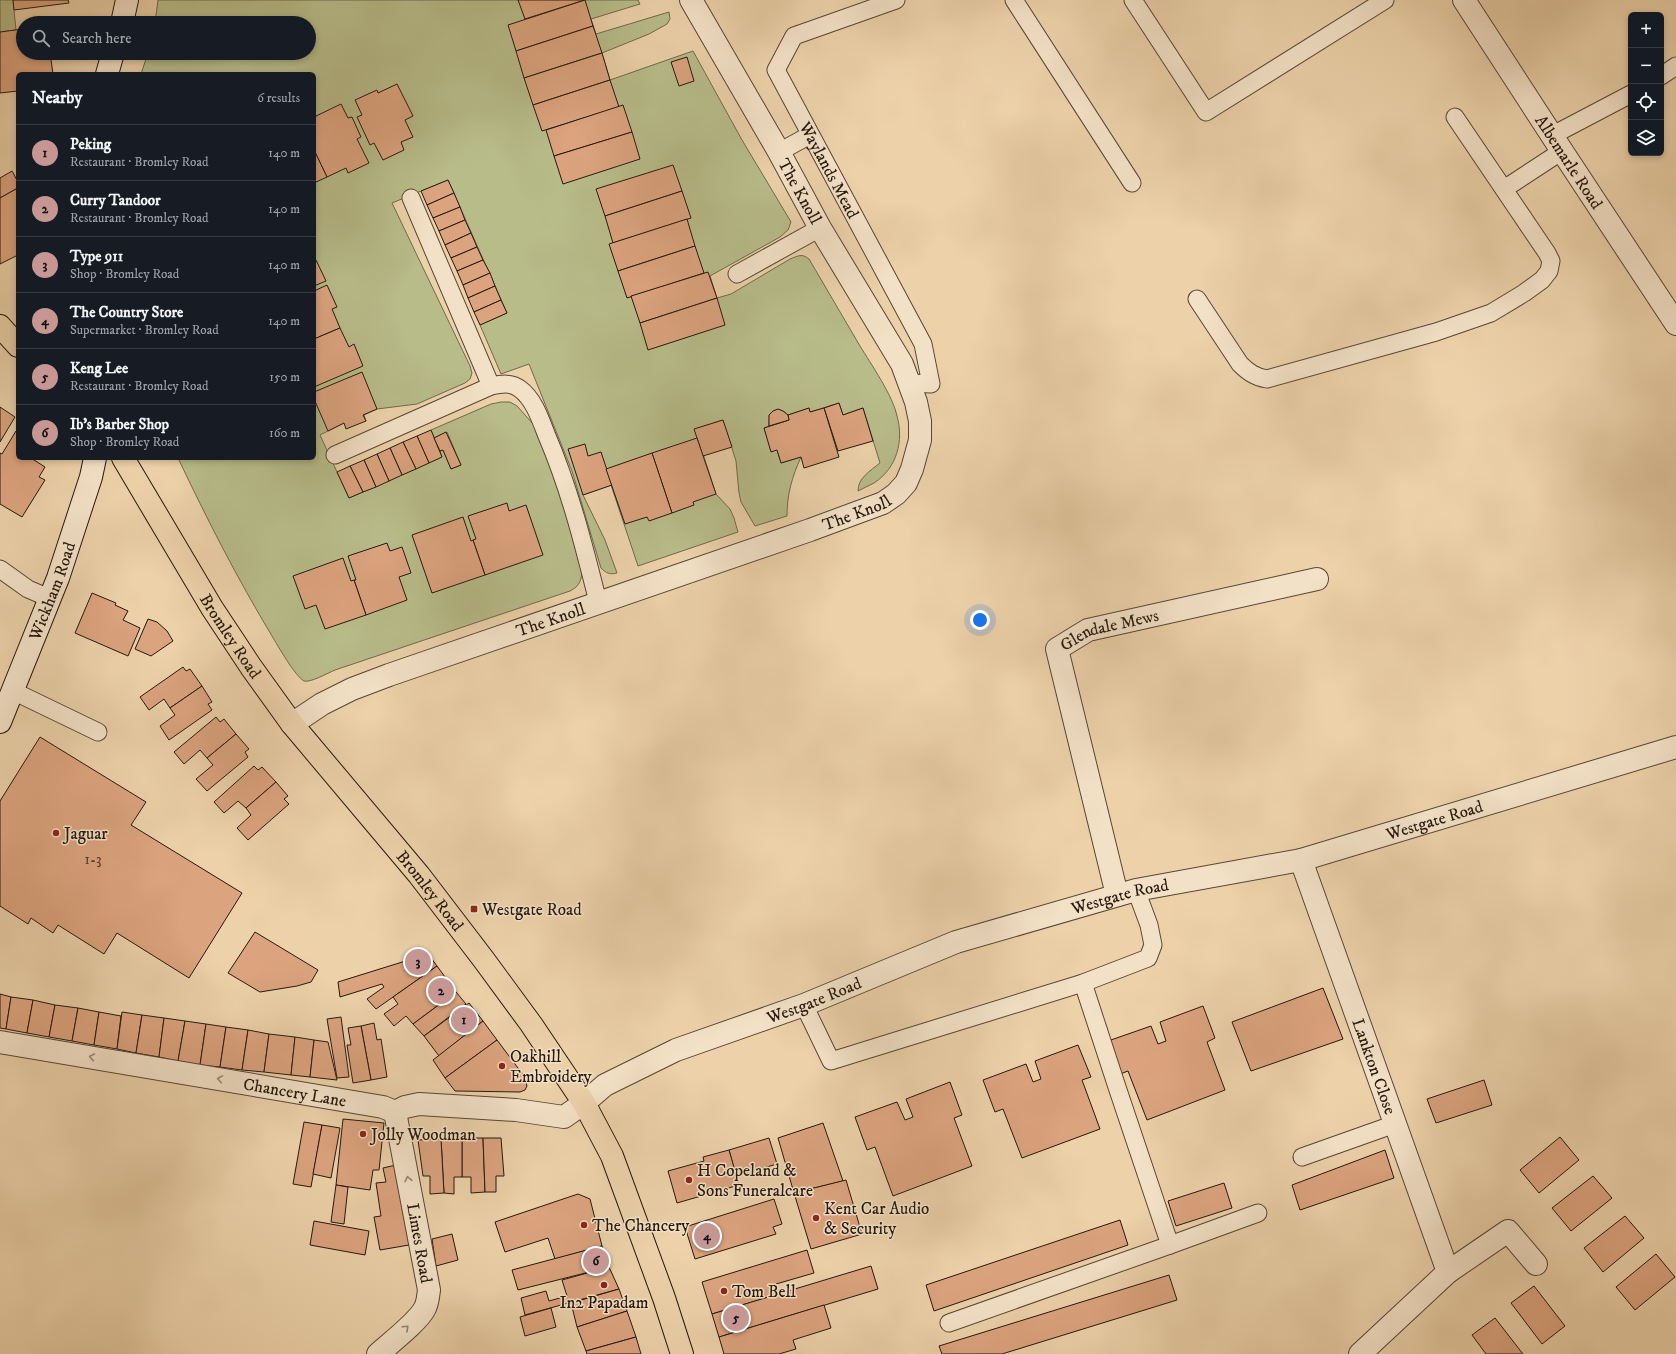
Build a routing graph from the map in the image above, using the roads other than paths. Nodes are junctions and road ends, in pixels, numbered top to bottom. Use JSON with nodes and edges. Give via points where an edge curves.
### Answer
{"nodes":[{"id":1,"x":127,"y":0,"type":"edge"},
{"id":2,"x":691,"y":0,"type":"edge"},
{"id":3,"x":896,"y":0,"type":"edge"},
{"id":4,"x":1014,"y":0,"type":"edge"},
{"id":5,"x":1133,"y":0,"type":"edge"},
{"id":6,"x":1385,"y":0,"type":"edge"},
{"id":7,"x":1464,"y":0,"type":"edge"},
{"id":8,"x":124,"y":16,"type":"edge"},
{"id":9,"x":111,"y":60,"type":"edge"},
{"id":10,"x":1676,"y":66,"type":"edge"},
{"id":11,"x":108,"y":72,"type":"edge"},
{"id":12,"x":1664,"y":74,"type":"edge"},
{"id":13,"x":1628,"y":96,"type":"edge"},
{"id":14,"x":1455,"y":117,"type":"dead end"},
{"id":15,"x":810,"y":135,"type":"junction"},
{"id":16,"x":1557,"y":144,"type":"junction"},
{"id":17,"x":779,"y":152,"type":"junction"},
{"id":18,"x":1132,"y":183,"type":"dead end"},
{"id":19,"x":1504,"y":190,"type":"junction"},
{"id":20,"x":411,"y":198,"type":"dead end"},
{"id":21,"x":820,"y":228,"type":"junction"},
{"id":22,"x":737,"y":274,"type":"dead end"},
{"id":23,"x":1197,"y":299,"type":"dead end"},
{"id":24,"x":1676,"y":324,"type":"edge"},
{"id":25,"x":0,"y":326,"type":"edge"},
{"id":26,"x":16,"y":344,"type":"edge"},
{"id":27,"x":910,"y":382,"type":"junction"},
{"id":28,"x":491,"y":386,"type":"junction"},
{"id":29,"x":335,"y":455,"type":"dead end"},
{"id":30,"x":95,"y":460,"type":"edge"},
{"id":31,"x":124,"y":460,"type":"edge"},
{"id":32,"x":0,"y":569,"type":"edge"},
{"id":33,"x":1317,"y":579,"type":"dead end"},
{"id":34,"x":49,"y":598,"type":"junction"},
{"id":35,"x":598,"y":602,"type":"junction"},
{"id":36,"x":13,"y":692,"type":"junction"},
{"id":37,"x":0,"y":722,"type":"edge"},
{"id":38,"x":292,"y":724,"type":"junction"},
{"id":39,"x":98,"y":732,"type":"dead end"},
{"id":40,"x":1676,"y":747,"type":"edge"},
{"id":41,"x":1300,"y":860,"type":"junction"},
{"id":42,"x":1127,"y":892,"type":"junction"},
{"id":43,"x":1083,"y":983,"type":"junction"},
{"id":44,"x":804,"y":1005,"type":"junction"},
{"id":45,"x":0,"y":1042,"type":"edge"},
{"id":46,"x":584,"y":1103,"type":"junction"},
{"id":47,"x":395,"y":1112,"type":"junction"},
{"id":48,"x":1395,"y":1124,"type":"junction"},
{"id":49,"x":1302,"y":1157,"type":"dead end"},
{"id":50,"x":1258,"y":1213,"type":"dead end"},
{"id":51,"x":1170,"y":1245,"type":"junction"},
{"id":52,"x":1536,"y":1264,"type":"dead end"},
{"id":53,"x":1448,"y":1272,"type":"junction"},
{"id":54,"x":949,"y":1323,"type":"dead end"},
{"id":55,"x":378,"y":1354,"type":"edge"},
{"id":56,"x":682,"y":1354,"type":"edge"},
{"id":57,"x":1360,"y":1354,"type":"edge"}],
"edges":[{"from":1,"to":8,"type":"street"},
{"from":2,"to":17,"type":"street","name":"The Knoll"},
{"from":3,"to":15,"type":"lane","name":"Waylands Mead","via":[[794,36],[776,70]]},
{"from":4,"to":18,"type":"lane"},
{"from":5,"to":6,"type":"lane","via":[[1206,112]]},
{"from":7,"to":16,"type":"street","name":"Albemarle Road"},
{"from":9,"to":11,"type":"street"},
{"from":10,"to":12,"type":"lane"},
{"from":13,"to":16,"type":"lane"},
{"from":14,"to":19,"type":"lane"},
{"from":15,"to":17,"type":"lane"},
{"from":15,"to":27,"type":"lane","name":"Waylands Mead","via":[[923,344],[931,384]]},
{"from":16,"to":19,"type":"lane"},
{"from":16,"to":24,"type":"street","name":"Albemarle Road"},
{"from":17,"to":21,"type":"street","name":"The Knoll"},
{"from":19,"to":23,"type":"lane","via":[[1547,253],[1551,261],[1549,271],[1542,280],[1491,313],[1450,328],[1267,379],[1246,371]]},
{"from":20,"to":28,"type":"lane"},
{"from":21,"to":22,"type":"lane"},
{"from":21,"to":27,"type":"street","name":"The Knoll","via":[[902,364]]},
{"from":25,"to":26,"type":"main road"},
{"from":27,"to":35,"type":"street","name":"The Knoll","via":[[920,421],[920,440],[906,483],[896,494],[883,503],[810,530]]},
{"from":28,"to":29,"type":"lane"},
{"from":28,"to":35,"type":"lane","via":[[502,383],[519,388],[527,395],[541,422],[578,523]]},
{"from":30,"to":34,"type":"street","name":"Wickham Road","via":[[92,477]]},
{"from":31,"to":38,"type":"main road","name":"Bromley Road","via":[[212,608]]},
{"from":32,"to":34,"type":"lane","via":[[28,589]]},
{"from":33,"to":42,"type":"street","name":"Glendale Mews","via":[[1088,630],[1057,649]]},
{"from":34,"to":36,"type":"street","name":"Wickham Road"},
{"from":35,"to":38,"type":"street","name":"The Knoll","via":[[352,689],[322,704]]},
{"from":36,"to":37,"type":"street","name":"Wickham Road"},
{"from":36,"to":39,"type":"lane"},
{"from":38,"to":46,"type":"main road","name":"Bromley Road","via":[[428,887],[531,1024]]},
{"from":40,"to":41,"type":"street","name":"Westgate Road"},
{"from":41,"to":42,"type":"street","name":"Westgate Road"},
{"from":41,"to":48,"type":"street","name":"Lankton Close"},
{"from":42,"to":43,"type":"lane","via":[[1149,925],[1153,945],[1148,958]]},
{"from":42,"to":44,"type":"street","name":"Westgate Road","via":[[956,942]]},
{"from":43,"to":44,"type":"lane","via":[[831,1060]]},
{"from":43,"to":51,"type":"lane"},
{"from":44,"to":46,"type":"street","name":"Westgate Road","via":[[676,1050],[605,1085]]},
{"from":47,"to":45,"type":"street","name":"Chancery Lane","one_way":true,"via":[[375,1105]]},
{"from":46,"to":47,"type":"street","via":[[564,1117],[516,1110],[419,1104]]},
{"from":46,"to":56,"type":"main road","name":"Bromley Road","via":[[612,1156]]},
{"from":55,"to":47,"type":"street","name":"Limes Road","one_way":true,"via":[[424,1309],[429,1290]]},
{"from":48,"to":49,"type":"lane"},
{"from":48,"to":53,"type":"street","name":"Lankton Close"},
{"from":50,"to":51,"type":"lane"},
{"from":51,"to":54,"type":"lane"},
{"from":52,"to":53,"type":"street","via":[[1508,1231]]},
{"from":53,"to":57,"type":"street"}]}
